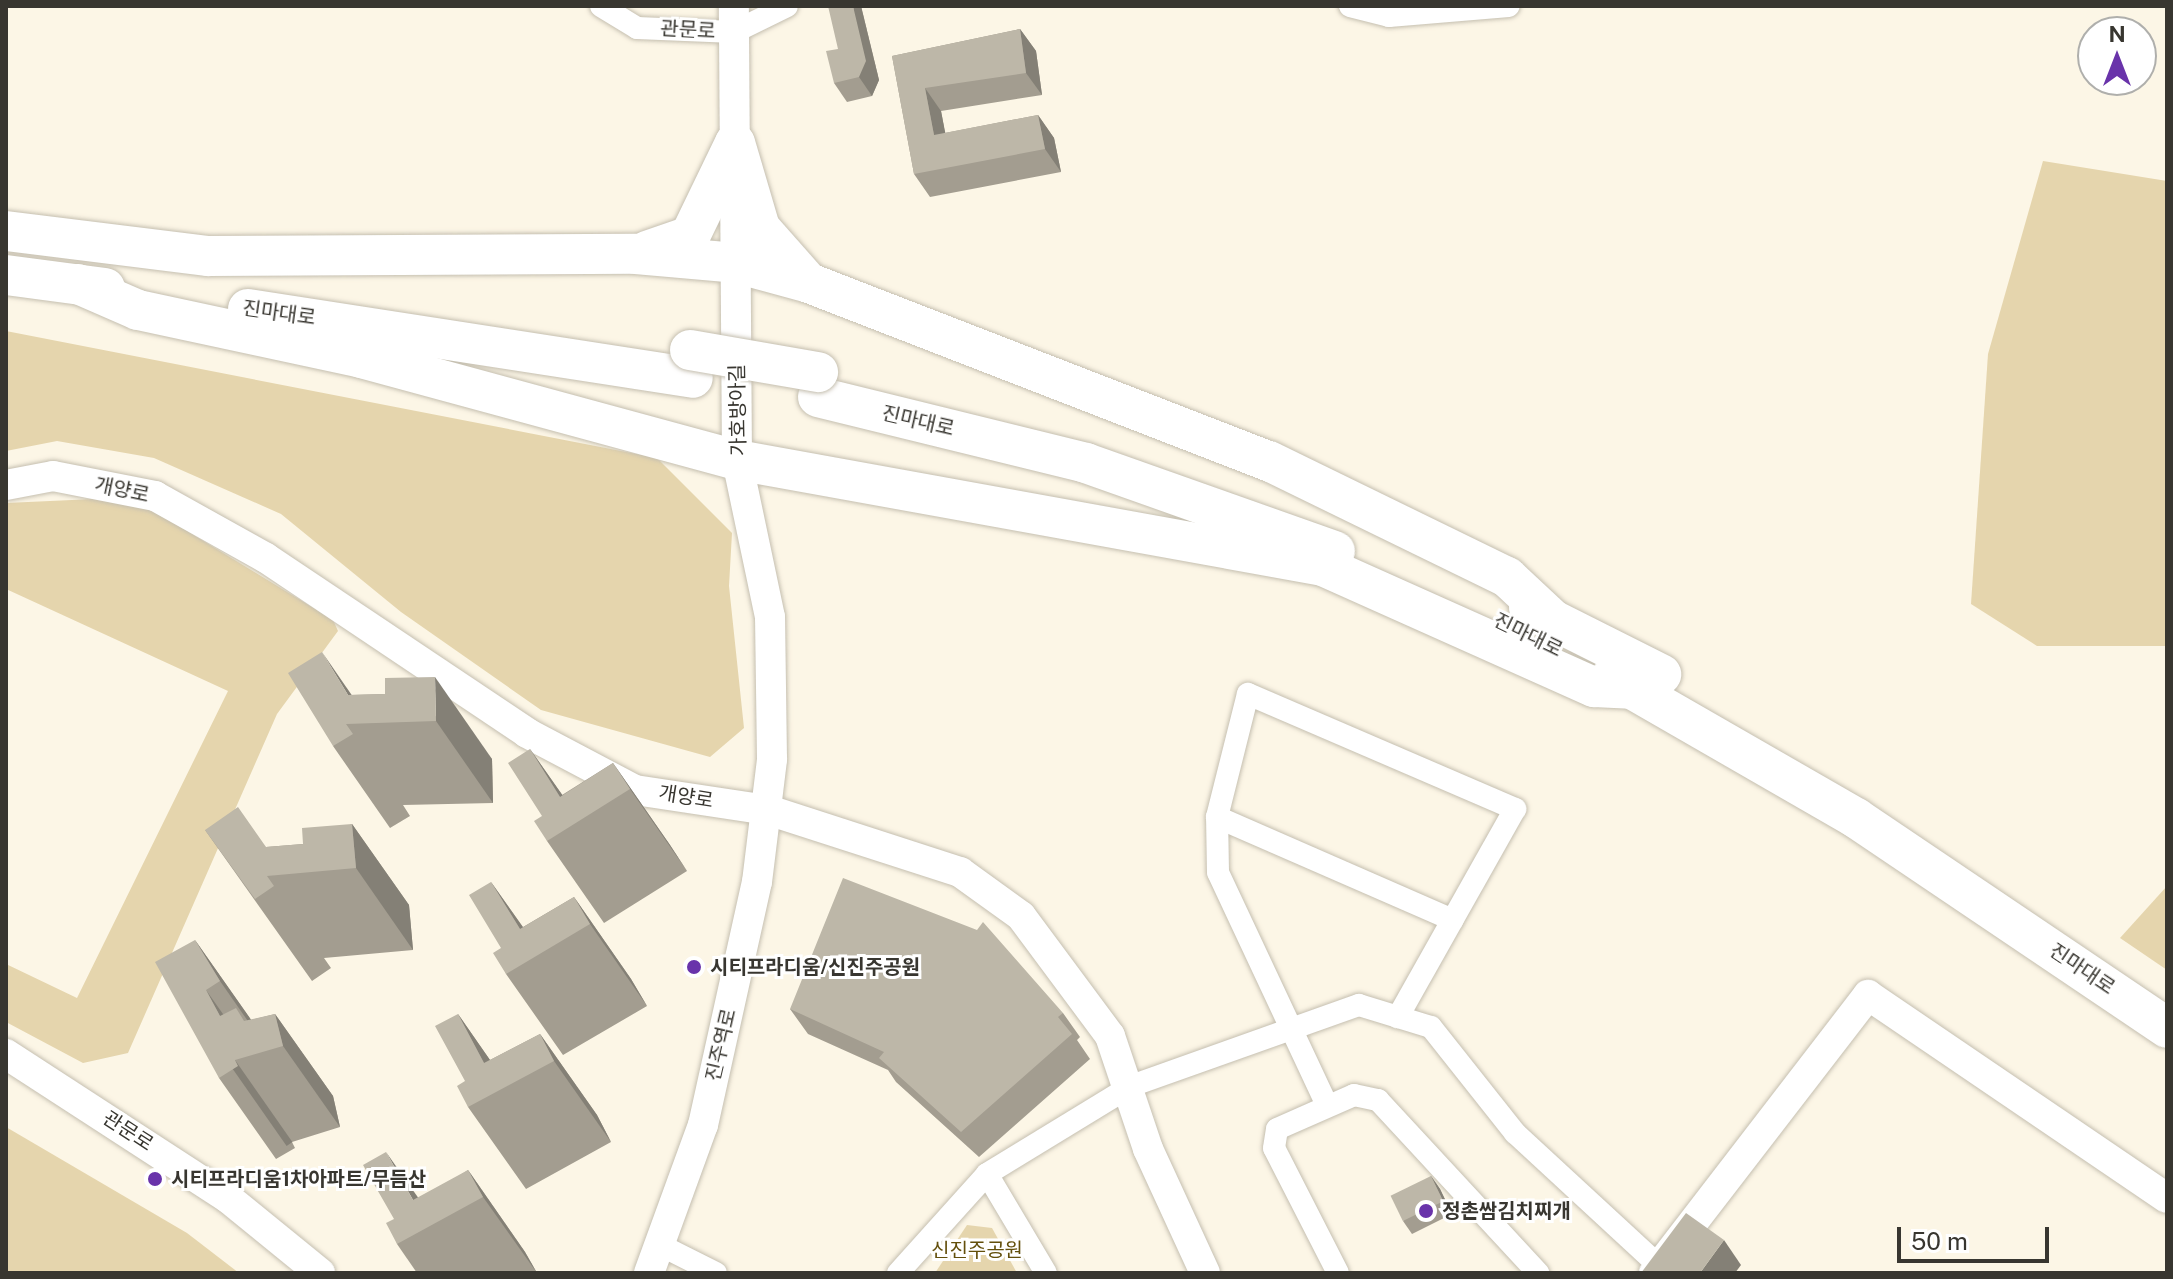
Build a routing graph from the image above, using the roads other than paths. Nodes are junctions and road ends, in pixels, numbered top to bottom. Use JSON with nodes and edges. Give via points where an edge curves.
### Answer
{"nodes":[{"id":1,"x":601,"y":6,"type":"edge"},
{"id":2,"x":787,"y":6,"type":"edge"},
{"id":3,"x":1350,"y":6,"type":"edge"},
{"id":4,"x":1509,"y":6,"type":"edge"},
{"id":5,"x":734,"y":19,"type":"edge"},
{"id":6,"x":735,"y":143,"type":"junction"},
{"id":7,"x":6,"y":231,"type":"edge"},
{"id":8,"x":6,"y":249,"type":"edge"},
{"id":9,"x":636,"y":254,"type":"junction"},
{"id":10,"x":736,"y":263,"type":"junction"},
{"id":11,"x":6,"y":275,"type":"edge"},
{"id":12,"x":809,"y":283,"type":"junction"},
{"id":13,"x":78,"y":284,"type":"junction"},
{"id":14,"x":692,"y":364,"type":"junction"},
{"id":15,"x":818,"y":385,"type":"junction"},
{"id":16,"x":737,"y":460,"type":"junction"},
{"id":17,"x":6,"y":485,"type":"edge"},
{"id":18,"x":1551,"y":618,"type":"junction"},
{"id":19,"x":1636,"y":689,"type":"junction"},
{"id":20,"x":768,"y":810,"type":"junction"},
{"id":21,"x":1217,"y":817,"type":"junction"},
{"id":22,"x":1453,"y":920,"type":"junction"},
{"id":23,"x":2167,"y":996,"type":"edge"},
{"id":24,"x":1398,"y":1017,"type":"junction"},
{"id":25,"x":2167,"y":1028,"type":"edge"},
{"id":26,"x":1287,"y":1030,"type":"junction"},
{"id":27,"x":6,"y":1054,"type":"edge"},
{"id":28,"x":1131,"y":1086,"type":"junction"},
{"id":29,"x":1326,"y":1103,"type":"junction"},
{"id":30,"x":987,"y":1174,"type":"junction"},
{"id":31,"x":2167,"y":1198,"type":"edge"},
{"id":32,"x":656,"y":1260,"type":"edge"},
{"id":33,"x":1656,"y":1270,"type":"edge"},
{"id":34,"x":320,"y":1273,"type":"edge"},
{"id":35,"x":716,"y":1273,"type":"edge"},
{"id":36,"x":898,"y":1273,"type":"edge"},
{"id":37,"x":1046,"y":1273,"type":"edge"},
{"id":38,"x":1205,"y":1273,"type":"edge"},
{"id":39,"x":1338,"y":1273,"type":"edge"},
{"id":40,"x":1538,"y":1273,"type":"edge"}],
"edges":[{"from":1,"to":5,"type":"street","name":"관문로","via":[[637,28]]},
{"from":2,"to":5,"type":"street"},
{"from":3,"to":4,"type":"street","via":[[1389,16]]},
{"from":5,"to":6,"type":"street","name":"가호방아길"},
{"from":6,"to":9,"type":"highway","via":[[690,236]]},
{"from":6,"to":10,"type":"street","name":"가호방아길"},
{"from":6,"to":12,"type":"highway","via":[[760,228]]},
{"from":7,"to":9,"type":"highway","via":[[208,256]]},
{"from":8,"to":14,"type":"highway","name":"진마대로"},
{"from":9,"to":10,"type":"highway"},
{"from":10,"to":12,"type":"highway"},
{"from":10,"to":16,"type":"street","name":"가호방아길"},
{"from":11,"to":13,"type":"highway","name":"진마대로"},
{"from":12,"to":18,"type":"highway","via":[[1269,461],[1507,577]]},
{"from":13,"to":14,"type":"highway","name":"진마대로"},
{"from":13,"to":16,"type":"highway","via":[[138,310],[361,358]]},
{"from":14,"to":15,"type":"highway","bridge":true},
{"from":15,"to":18,"type":"highway","name":"진마대로","via":[[1094,438],[1251,490]]},
{"from":15,"to":19,"type":"highway","name":"진마대로","via":[[1242,514],[1434,591]]},
{"from":16,"to":19,"type":"highway","via":[[1323,566],[1594,687]]},
{"from":16,"to":20,"type":"street","name":"가호방아길","via":[[774,654]]},
{"from":17,"to":20,"type":"street","name":"개양로","via":[[53,476],[155,496],[266,558],[527,733],[635,790]]},
{"from":18,"to":23,"type":"highway","name":"진마대로","via":[[1773,736]]},
{"from":19,"to":25,"type":"highway","name":"진마대로","via":[[1856,818]]},
{"from":20,"to":28,"type":"street","name":"개양로","via":[[960,872],[1021,916],[1092,1007]]},
{"from":20,"to":32,"type":"street","name":"진주역로","via":[[703,1125]]},
{"from":21,"to":22,"type":"street"},
{"from":21,"to":22,"type":"street","via":[[1248,694],[1515,809]]},
{"from":21,"to":26,"type":"street","via":[[1218,872]]},
{"from":22,"to":24,"type":"street"},
{"from":24,"to":26,"type":"street","via":[[1359,1005]]},
{"from":24,"to":33,"type":"street","via":[[1431,1027],[1515,1133]]},
{"from":26,"to":28,"type":"street"},
{"from":26,"to":29,"type":"street"},
{"from":27,"to":34,"type":"street","name":"관문로","via":[[228,1198]]},
{"from":28,"to":30,"type":"street"},
{"from":28,"to":38,"type":"street","name":"개양로","via":[[1148,1149]]},
{"from":29,"to":39,"type":"street","via":[[1277,1129],[1274,1148]]},
{"from":29,"to":40,"type":"street","via":[[1354,1095],[1378,1100]]},
{"from":30,"to":36,"type":"street"},
{"from":30,"to":37,"type":"street"},
{"from":31,"to":33,"type":"street","via":[[1868,995]]},
{"from":32,"to":35,"type":"street"}]}
